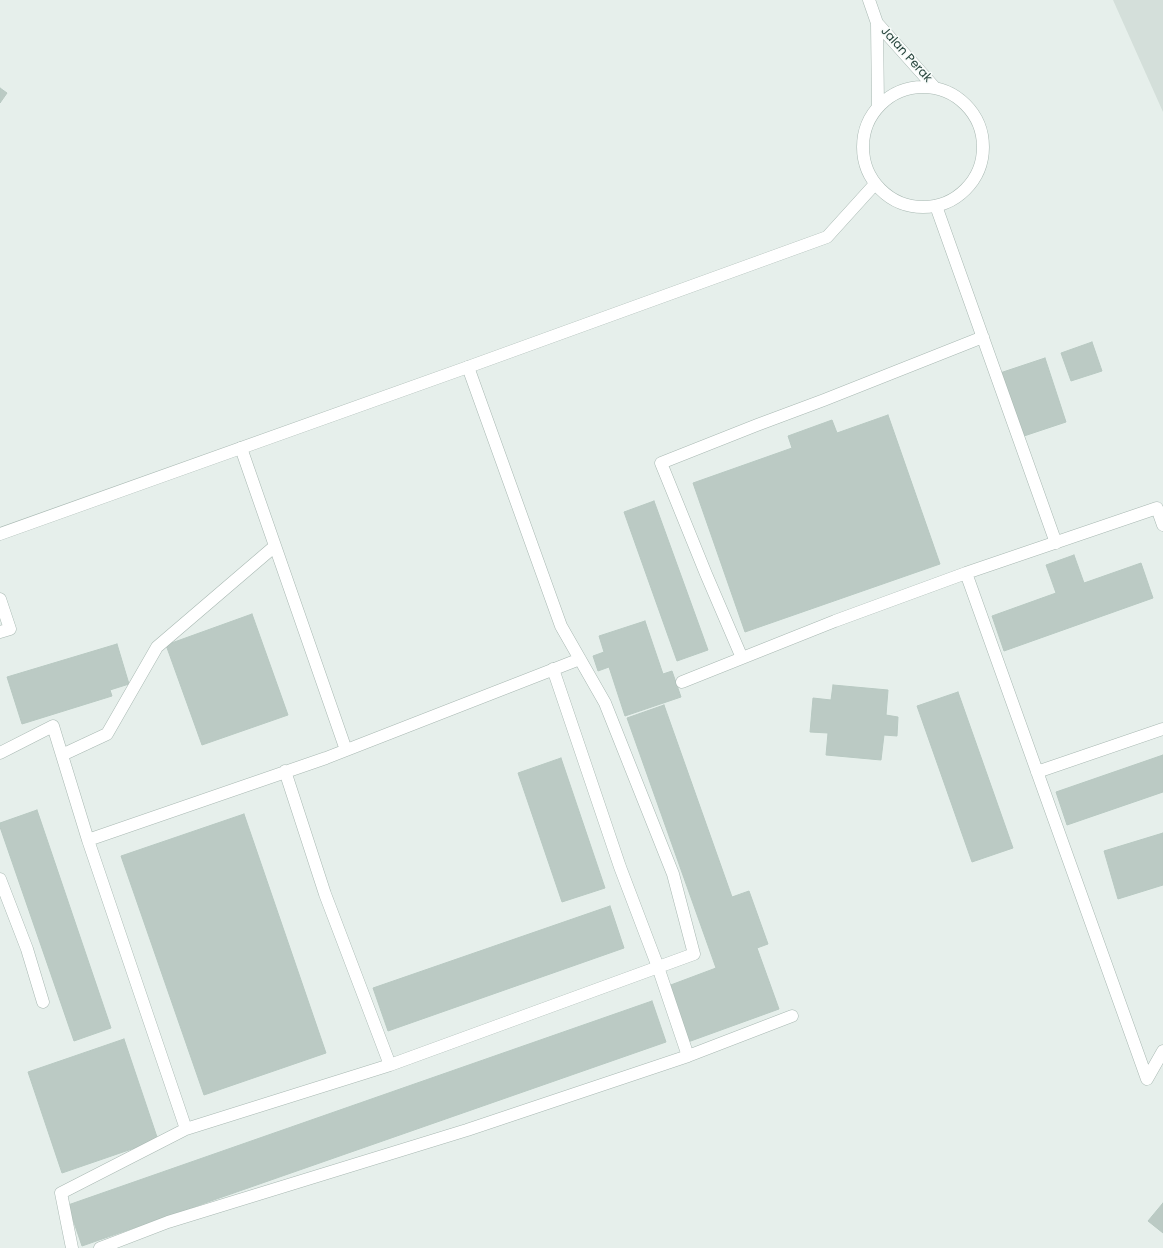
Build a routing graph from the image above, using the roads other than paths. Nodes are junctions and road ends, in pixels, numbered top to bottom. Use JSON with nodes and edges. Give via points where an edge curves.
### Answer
{"nodes":[{"id":1,"x":869,"y":0,"type":"edge"},
{"id":2,"x":877,"y":23,"type":"junction"},
{"id":3,"x":935,"y":88,"type":"junction"},
{"id":4,"x":878,"y":107,"type":"junction"},
{"id":5,"x":876,"y":184,"type":"junction"},
{"id":6,"x":936,"y":206,"type":"junction"},
{"id":7,"x":982,"y":337,"type":"junction"},
{"id":8,"x":468,"y":367,"type":"junction"},
{"id":9,"x":241,"y":448,"type":"junction"},
{"id":10,"x":1163,"y":525,"type":"edge"},
{"id":11,"x":0,"y":534,"type":"edge"},
{"id":12,"x":1056,"y":543,"type":"junction"},
{"id":13,"x":275,"y":546,"type":"junction"},
{"id":14,"x":966,"y":573,"type":"junction"},
{"id":15,"x":0,"y":599,"type":"edge"},
{"id":16,"x":0,"y":632,"type":"edge"},
{"id":17,"x":742,"y":658,"type":"junction"},
{"id":18,"x":580,"y":659,"type":"junction"},
{"id":19,"x":553,"y":669,"type":"junction"},
{"id":20,"x":682,"y":682,"type":"dead end"},
{"id":21,"x":1163,"y":729,"type":"edge"},
{"id":22,"x":346,"y":750,"type":"junction"},
{"id":23,"x":0,"y":753,"type":"edge"},
{"id":24,"x":62,"y":755,"type":"junction"},
{"id":25,"x":285,"y":772,"type":"junction"},
{"id":26,"x":1037,"y":772,"type":"junction"},
{"id":27,"x":88,"y":840,"type":"junction"},
{"id":28,"x":0,"y":880,"type":"edge"},
{"id":29,"x":658,"y":967,"type":"junction"},
{"id":30,"x":43,"y":1002,"type":"dead end"},
{"id":31,"x":792,"y":1016,"type":"dead end"},
{"id":32,"x":1163,"y":1051,"type":"edge"},
{"id":33,"x":688,"y":1056,"type":"junction"},
{"id":34,"x":390,"y":1065,"type":"junction"},
{"id":35,"x":186,"y":1129,"type":"junction"},
{"id":36,"x":72,"y":1248,"type":"edge"},
{"id":37,"x":100,"y":1248,"type":"edge"}],
"edges":[{"from":1,"to":2,"type":"street","name":"Jalan Perak"},
{"from":2,"to":3,"type":"street","name":"Jalan Perak"},
{"from":2,"to":4,"type":"street","name":"Jalan Perak"},
{"from":3,"to":4,"type":"street","via":[[914,87],[894,94]]},
{"from":3,"to":6,"type":"street","via":[[954,95],[969,107],[979,124],[983,144],[981,164],[972,181],[958,195]]},
{"from":4,"to":5,"type":"street","via":[[867,125],[863,145],[866,166]]},
{"from":5,"to":6,"type":"street","via":[[889,196],[905,204]]},
{"from":5,"to":8,"type":"street","via":[[828,237]]},
{"from":6,"to":7,"type":"street"},
{"from":7,"to":12,"type":"street"},
{"from":7,"to":17,"type":"street","via":[[661,463]]},
{"from":8,"to":9,"type":"street"},
{"from":8,"to":18,"type":"street","via":[[561,626]]},
{"from":9,"to":11,"type":"street"},
{"from":9,"to":13,"type":"street"},
{"from":10,"to":12,"type":"street","via":[[1157,508]]},
{"from":12,"to":14,"type":"street"},
{"from":13,"to":22,"type":"street"},
{"from":13,"to":24,"type":"street","via":[[157,647],[107,734]]},
{"from":14,"to":17,"type":"street"},
{"from":14,"to":26,"type":"street"},
{"from":15,"to":16,"type":"street","via":[[10,629]]},
{"from":17,"to":20,"type":"street"},
{"from":18,"to":19,"type":"street"},
{"from":18,"to":29,"type":"street","via":[[605,703],[670,867],[694,954]]},
{"from":19,"to":22,"type":"street"},
{"from":19,"to":29,"type":"street","via":[[620,867]]},
{"from":21,"to":26,"type":"street"},
{"from":22,"to":25,"type":"street"},
{"from":23,"to":24,"type":"street","via":[[53,726]]},
{"from":24,"to":27,"type":"street"},
{"from":25,"to":27,"type":"street"},
{"from":25,"to":34,"type":"street","via":[[325,894]]},
{"from":26,"to":32,"type":"street","via":[[1147,1079]]},
{"from":27,"to":35,"type":"street"},
{"from":28,"to":30,"type":"street","via":[[27,949]]},
{"from":29,"to":33,"type":"street"},
{"from":29,"to":34,"type":"street"},
{"from":31,"to":33,"type":"street"},
{"from":33,"to":37,"type":"street","via":[[467,1130],[168,1222]]},
{"from":34,"to":35,"type":"street"},
{"from":35,"to":36,"type":"street","via":[[61,1193]]}]}
